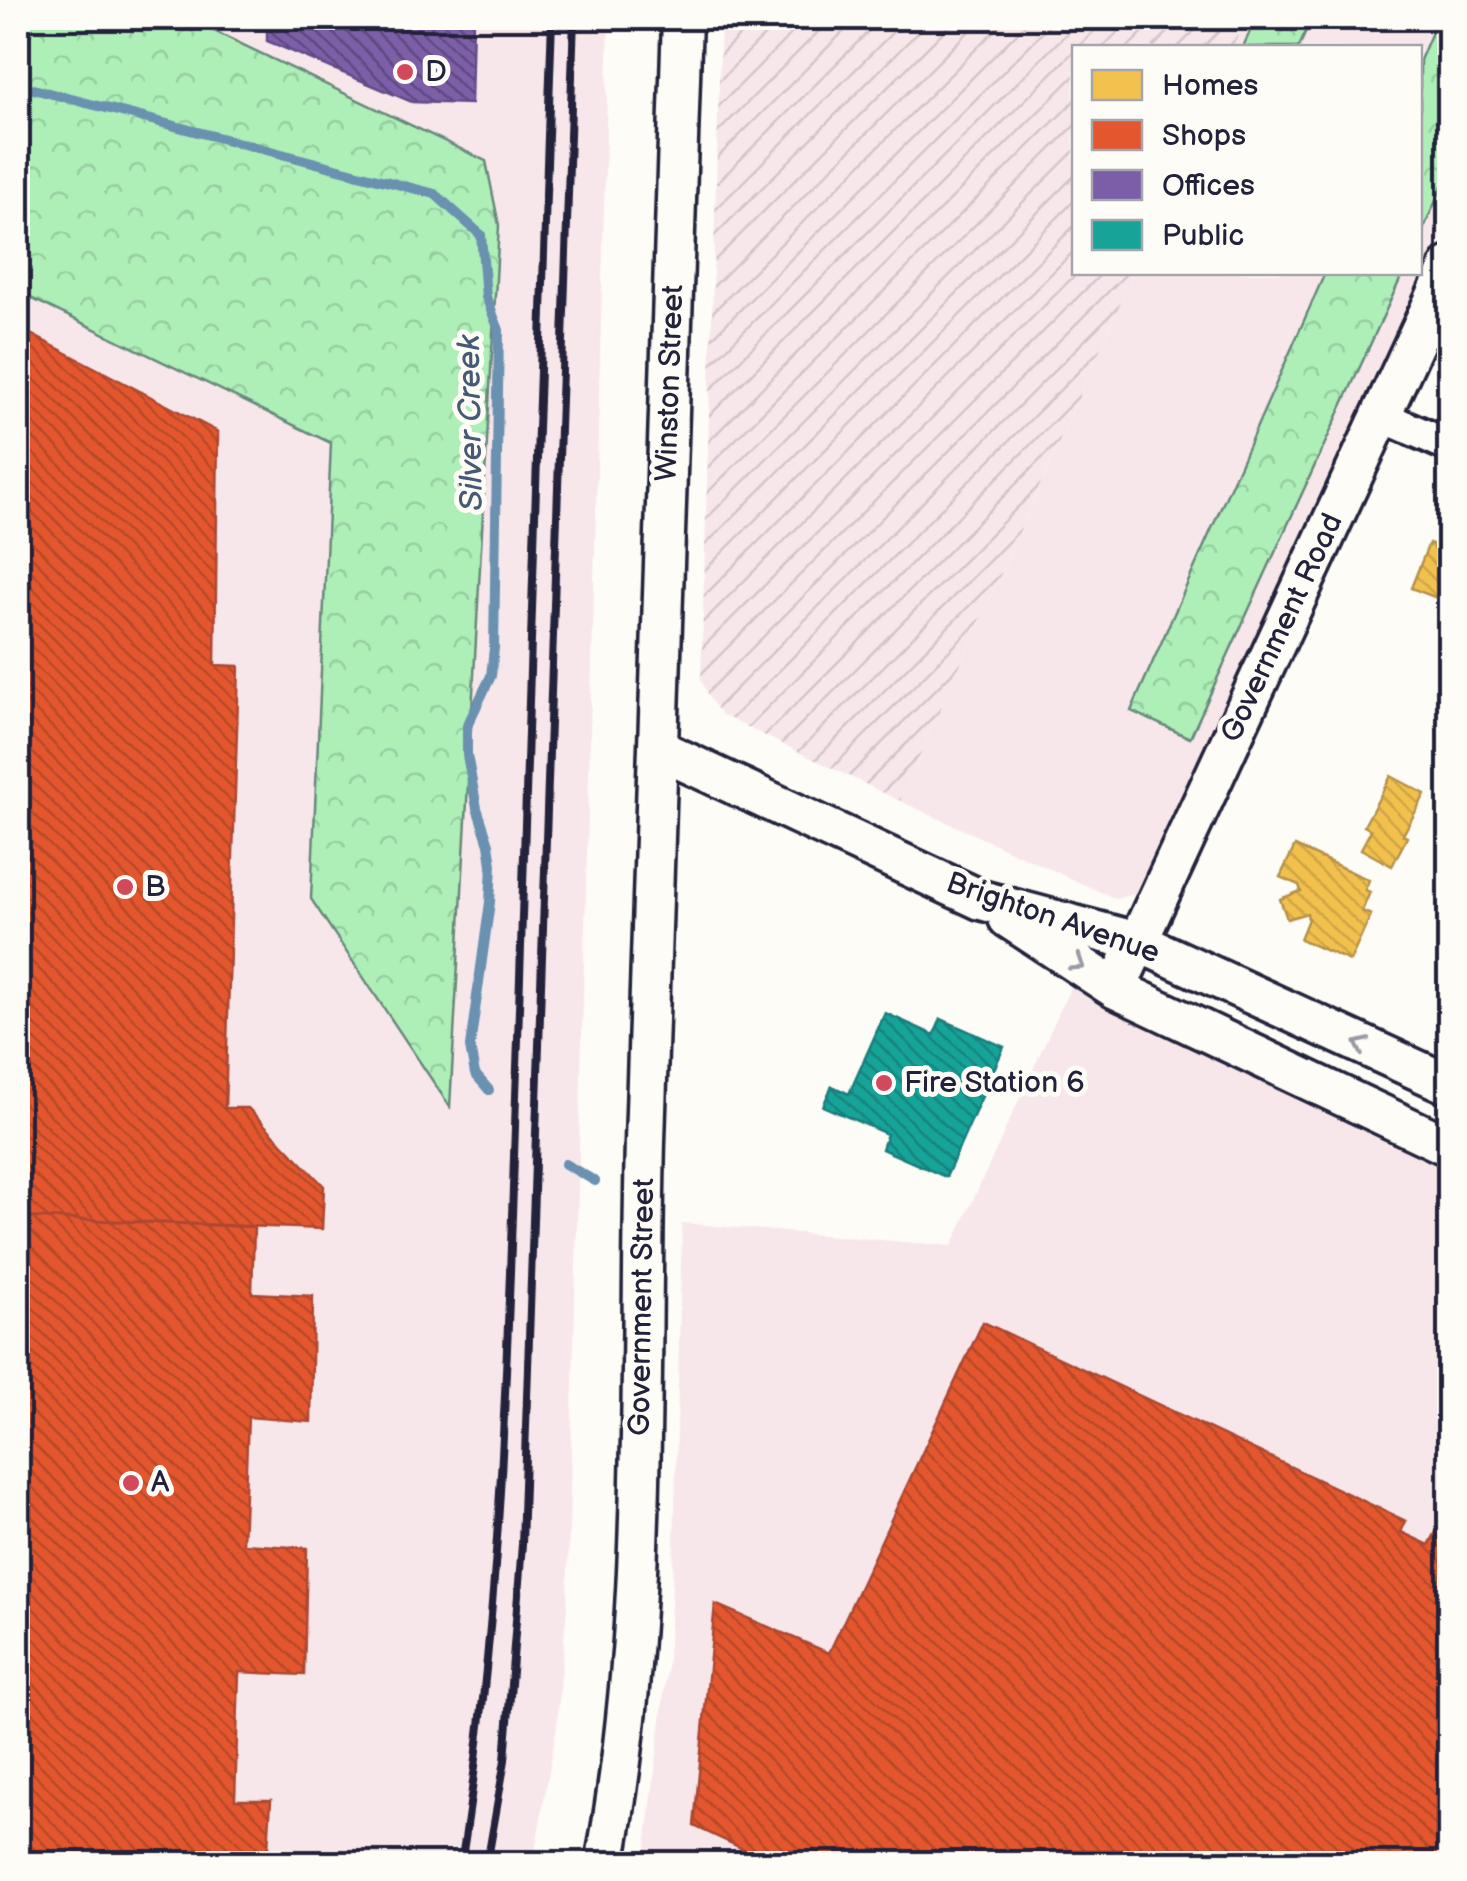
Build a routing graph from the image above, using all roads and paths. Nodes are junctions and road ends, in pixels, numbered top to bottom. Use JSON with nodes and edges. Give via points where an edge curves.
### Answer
{"nodes":[{"id":1,"x":682,"y":18,"type":"edge"},
{"id":2,"x":1450,"y":266,"type":"edge"},
{"id":3,"x":1381,"y":416,"type":"junction"},
{"id":4,"x":1450,"y":446,"type":"edge"},
{"id":5,"x":658,"y":749,"type":"junction"},
{"id":6,"x":981,"y":900,"type":"junction"},
{"id":7,"x":1138,"y":942,"type":"junction"},
{"id":8,"x":1116,"y":989,"type":"junction"},
{"id":9,"x":1450,"y":1085,"type":"edge"},
{"id":10,"x":1450,"y":1123,"type":"edge"},
{"id":11,"x":1450,"y":1147,"type":"edge"},
{"id":12,"x":605,"y":1864,"type":"edge"}],
"edges":[{"from":1,"to":5,"type":"street","name":"Winston Street"},
{"from":2,"to":3,"type":"street","name":"Government Road"},
{"from":3,"to":4,"type":"street"},
{"from":3,"to":7,"type":"street","name":"Government Road"},
{"from":5,"to":6,"type":"street","name":"Brighton Avenue"},
{"from":5,"to":12,"type":"street","name":"Government Street","via":[[636,1570]]},
{"from":6,"to":7,"type":"street","name":"Brighton Avenue"},
{"from":6,"to":8,"type":"street","name":"Brighton Avenue","one_way":true},
{"from":7,"to":8,"type":"street","name":"Government Road"},
{"from":9,"to":7,"type":"street","name":"Brighton Avenue","one_way":true},
{"from":8,"to":10,"type":"street","via":[[1158,991],[1197,1006]]},
{"from":8,"to":11,"type":"street","name":"Brighton Avenue"}]}
